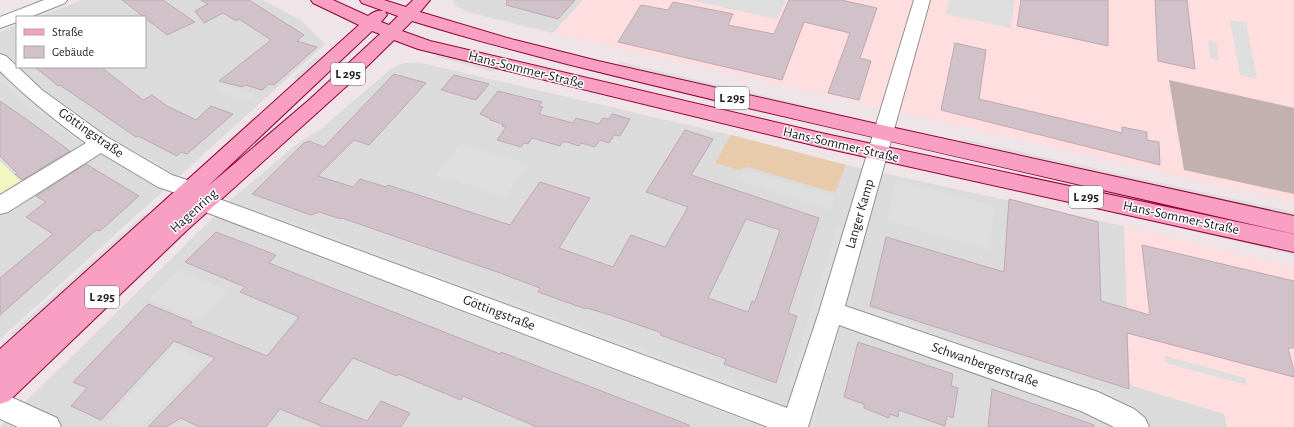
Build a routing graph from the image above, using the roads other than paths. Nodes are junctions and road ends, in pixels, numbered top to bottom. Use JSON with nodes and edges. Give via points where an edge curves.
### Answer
{"nodes":[{"id":1,"x":59,"y":0,"type":"edge"},
{"id":2,"x":319,"y":0,"type":"edge"},
{"id":3,"x":368,"y":0,"type":"edge"},
{"id":4,"x":422,"y":0,"type":"edge"},
{"id":5,"x":922,"y":0,"type":"edge"},
{"id":6,"x":391,"y":4,"type":"edge"},
{"id":7,"x":409,"y":14,"type":"junction"},
{"id":8,"x":18,"y":16,"type":"edge"},
{"id":9,"x":16,"y":17,"type":"edge"},
{"id":10,"x":0,"y":23,"type":"edge"},
{"id":11,"x":370,"y":24,"type":"junction"},
{"id":12,"x":392,"y":34,"type":"junction"},
{"id":13,"x":0,"y":60,"type":"edge"},
{"id":14,"x":101,"y":142,"type":"junction"},
{"id":15,"x":881,"y":143,"type":"junction"},
{"id":16,"x":197,"y":196,"type":"junction"},
{"id":17,"x":0,"y":206,"type":"edge"},
{"id":18,"x":1294,"y":225,"type":"edge"},
{"id":19,"x":1294,"y":243,"type":"edge"},
{"id":20,"x":831,"y":312,"type":"junction"},
{"id":21,"x":0,"y":366,"type":"edge"},
{"id":22,"x":0,"y":392,"type":"edge"},
{"id":23,"x":0,"y":404,"type":"edge"},
{"id":24,"x":794,"y":426,"type":"edge"},
{"id":25,"x":47,"y":427,"type":"edge"},
{"id":26,"x":1135,"y":427,"type":"edge"}],
"edges":[{"from":1,"to":8,"type":"street"},
{"from":2,"to":11,"type":"main road"},
{"from":3,"to":6,"type":"main road","name":"Hans-Sommer-Straße"},
{"from":4,"to":7,"type":"main road"},
{"from":5,"to":15,"type":"street","name":"Langer Kamp"},
{"from":6,"to":7,"type":"main road","name":"Hans-Sommer-Straße"},
{"from":6,"to":11,"type":"main road","number":"L 295"},
{"from":7,"to":12,"type":"main road","number":"L 295"},
{"from":7,"to":15,"type":"main road","name":"Hans-Sommer-Straße","number":"L 295","via":[[492,39]]},
{"from":9,"to":10,"type":"street"},
{"from":11,"to":12,"type":"main road","number":"L 295"},
{"from":11,"to":16,"type":"main road","name":"Hagenring","number":"L 295"},
{"from":12,"to":15,"type":"main road","name":"Hans-Sommer-Straße","number":"L 295","via":[[432,47],[660,103]]},
{"from":12,"to":16,"type":"main road","name":"Hagenring","number":"L 295","via":[[305,114]]},
{"from":13,"to":14,"type":"street","name":"Göttingstraße","via":[[51,105]]},
{"from":14,"to":16,"type":"street","name":"Göttingstraße","via":[[166,182]]},
{"from":14,"to":17,"type":"street"},
{"from":15,"to":18,"type":"main road","name":"Hans-Sommer-Straße","number":"L 295"},
{"from":15,"to":19,"type":"main road","name":"Hans-Sommer-Straße","number":"L 295"},
{"from":15,"to":20,"type":"street","name":"Langer Kamp"},
{"from":16,"to":21,"type":"main road","name":"Hagenring","number":"L 295"},
{"from":16,"to":22,"type":"main road","name":"Hagenring","number":"L 295"},
{"from":16,"to":24,"type":"street","name":"Göttingstraße"},
{"from":20,"to":24,"type":"street","name":"Langer Kamp"},
{"from":20,"to":26,"type":"street","name":"Schwanbergerstraße","via":[[1088,401],[1124,418]]},
{"from":23,"to":25,"type":"street"}]}
